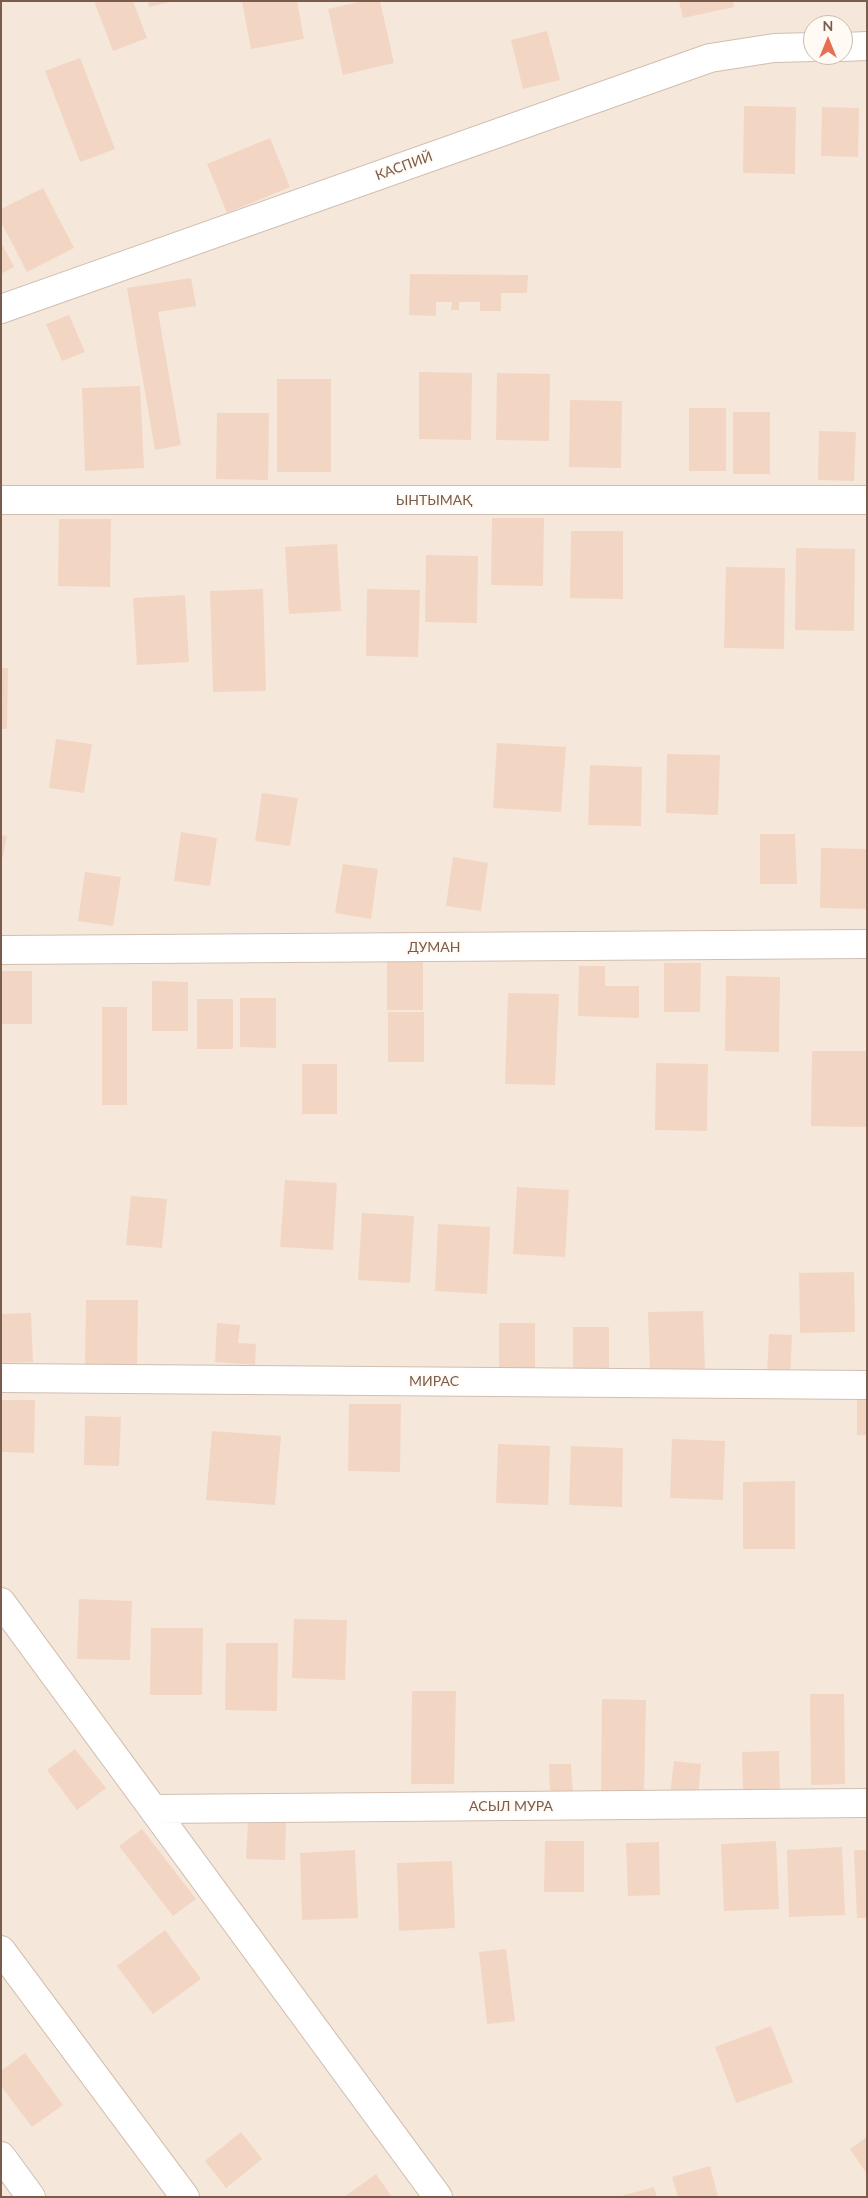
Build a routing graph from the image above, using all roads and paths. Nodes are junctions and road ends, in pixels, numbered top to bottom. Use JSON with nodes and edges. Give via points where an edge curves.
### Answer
{"nodes":[{"id":1,"x":867,"y":46,"type":"edge"},
{"id":2,"x":803,"y":47,"type":"edge"},
{"id":3,"x":853,"y":47,"type":"edge"},
{"id":4,"x":1,"y":309,"type":"edge"},
{"id":5,"x":1,"y":500,"type":"edge"},
{"id":6,"x":867,"y":500,"type":"edge"},
{"id":7,"x":867,"y":944,"type":"edge"},
{"id":8,"x":1,"y":950,"type":"edge"},
{"id":9,"x":1,"y":1378,"type":"edge"},
{"id":10,"x":867,"y":1385,"type":"edge"},
{"id":11,"x":1,"y":1602,"type":"edge"},
{"id":12,"x":867,"y":1803,"type":"edge"},
{"id":13,"x":155,"y":1809,"type":"junction"},
{"id":14,"x":1,"y":1950,"type":"edge"},
{"id":15,"x":1,"y":2156,"type":"edge"},
{"id":16,"x":31,"y":2197,"type":"edge"},
{"id":17,"x":186,"y":2197,"type":"edge"},
{"id":18,"x":438,"y":2197,"type":"edge"}],
"edges":[{"from":1,"to":3,"type":"street"},
{"from":2,"to":4,"type":"street","name":"КАСПИЙ","via":[[774,48],[710,58]]},
{"from":5,"to":6,"type":"street","name":"ЫНТЫМАҚ"},
{"from":7,"to":8,"type":"street","name":"ДУМАН"},
{"from":9,"to":10,"type":"street","name":"МИРАС"},
{"from":11,"to":13,"type":"street"},
{"from":12,"to":13,"type":"street","name":"АСЫЛ МУРА"},
{"from":13,"to":18,"type":"street"},
{"from":14,"to":17,"type":"street"},
{"from":15,"to":16,"type":"street"}]}
